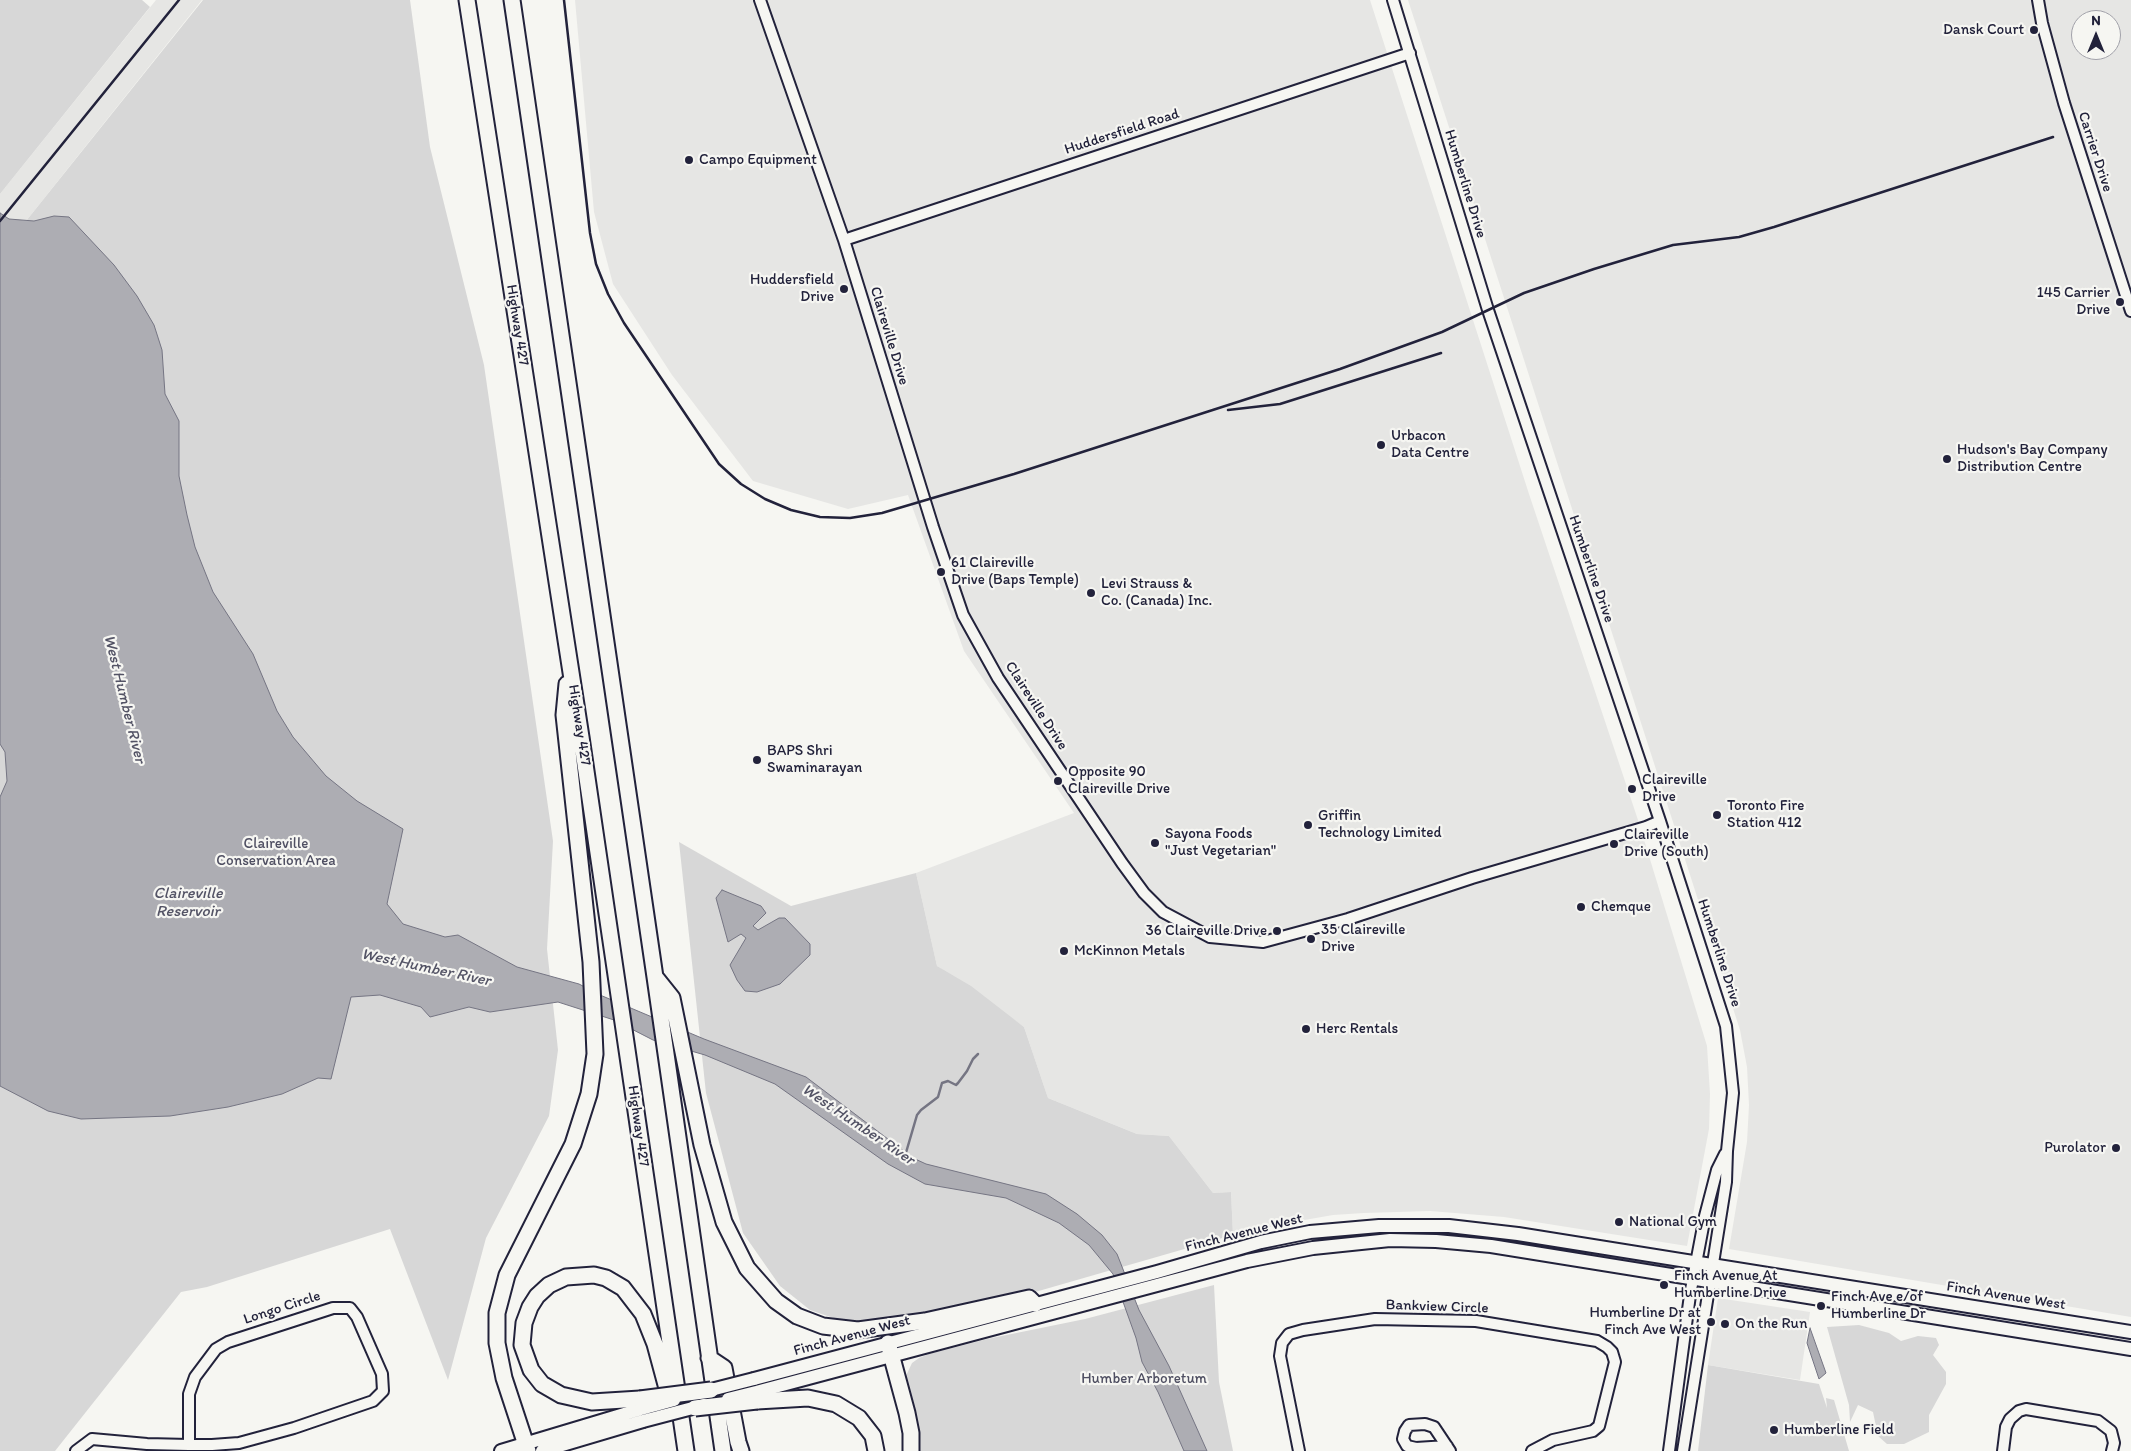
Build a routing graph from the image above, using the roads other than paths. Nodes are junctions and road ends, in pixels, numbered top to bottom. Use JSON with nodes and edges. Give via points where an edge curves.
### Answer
{"nodes":[{"id":1,"x":467,"y":0,"type":"edge"},
{"id":2,"x":512,"y":0,"type":"edge"},
{"id":3,"x":760,"y":0,"type":"edge"},
{"id":4,"x":1393,"y":0,"type":"edge"},
{"id":5,"x":2038,"y":0,"type":"edge"},
{"id":6,"x":1410,"y":54,"type":"junction"},
{"id":7,"x":844,"y":240,"type":"junction"},
{"id":8,"x":2131,"y":311,"type":"edge"},
{"id":9,"x":569,"y":662,"type":"junction"},
{"id":10,"x":1660,"y":821,"type":"junction"},
{"id":11,"x":655,"y":977,"type":"junction"},
{"id":12,"x":1727,"y":1151,"type":"junction"},
{"id":13,"x":1696,"y":1262,"type":"junction"},
{"id":14,"x":1712,"y":1266,"type":"junction"},
{"id":15,"x":1160,"y":1278,"type":"junction"},
{"id":16,"x":1694,"y":1278,"type":"junction"},
{"id":17,"x":1710,"y":1281,"type":"junction"},
{"id":18,"x":1085,"y":1297,"type":"junction"},
{"id":19,"x":1035,"y":1304,"type":"junction"},
{"id":20,"x":2131,"y":1332,"type":"edge"},
{"id":21,"x":890,"y":1349,"type":"junction"},
{"id":22,"x":2131,"y":1349,"type":"edge"},
{"id":23,"x":709,"y":1358,"type":"junction"},
{"id":24,"x":711,"y":1390,"type":"joint"},
{"id":25,"x":755,"y":1391,"type":"junction"},
{"id":26,"x":695,"y":1408,"type":"joint"},
{"id":27,"x":641,"y":1410,"type":"junction"},
{"id":28,"x":189,"y":1445,"type":"junction"},
{"id":29,"x":527,"y":1447,"type":"edge"},
{"id":30,"x":686,"y":1447,"type":"edge"},
{"id":31,"x":76,"y":1451,"type":"edge"},
{"id":32,"x":501,"y":1451,"type":"edge"},
{"id":33,"x":542,"y":1451,"type":"edge"},
{"id":34,"x":723,"y":1451,"type":"edge"},
{"id":35,"x":741,"y":1451,"type":"edge"},
{"id":36,"x":876,"y":1451,"type":"edge"},
{"id":37,"x":911,"y":1451,"type":"edge"},
{"id":38,"x":1299,"y":1451,"type":"edge"},
{"id":39,"x":1532,"y":1451,"type":"edge"},
{"id":40,"x":1669,"y":1451,"type":"edge"},
{"id":41,"x":1683,"y":1451,"type":"edge"},
{"id":42,"x":2002,"y":1451,"type":"edge"},
{"id":43,"x":2112,"y":1451,"type":"edge"}],
"edges":[{"from":1,"to":9,"type":"highway","name":"Highway 427"},
{"from":2,"to":11,"type":"highway"},
{"from":3,"to":7,"type":"street","name":"Claireville Drive"},
{"from":4,"to":6,"type":"street","name":"Humberline Drive"},
{"from":5,"to":8,"type":"street","name":"Carrier Drive","via":[[2064,103]]},
{"from":6,"to":7,"type":"street","name":"Huddersfield Road"},
{"from":6,"to":10,"type":"street","name":"Humberline Drive","via":[[1488,310]]},
{"from":7,"to":10,"type":"street","name":"Claireville Drive","via":[[933,527],[964,615],[998,678],[1122,863],[1163,912],[1210,937],[1263,942],[1348,919]]},
{"from":9,"to":29,"type":"highway","via":[[564,715],[591,962],[594,1073],[573,1144],[508,1275],[497,1313],[497,1344],[504,1378]]},
{"from":9,"to":30,"type":"highway","name":"Highway 427"},
{"from":10,"to":12,"type":"street","name":"Humberline Drive","via":[[1726,1026],[1734,1092]]},
{"from":11,"to":19,"type":"highway","via":[[672,998],[712,1186],[724,1222],[747,1268],[776,1301],[797,1316],[823,1326],[858,1330],[925,1321],[1029,1298]]},
{"from":11,"to":23,"type":"highway"},
{"from":12,"to":13,"type":"street","name":"Humberline Drive","via":[[1715,1179]]},
{"from":12,"to":14,"type":"street","name":"Humberline Drive","via":[[1726,1182]]},
{"from":13,"to":14,"type":"main road","name":"Finch Avenue West"},
{"from":13,"to":15,"type":"main road","name":"Finch Avenue West","via":[[1488,1230],[1403,1225],[1288,1236],[1261,1242]]},
{"from":13,"to":16,"type":"street","name":"Humberline Drive"},
{"from":14,"to":17,"type":"street","name":"Humberline Drive"},
{"from":14,"to":20,"type":"main road","name":"Finch Avenue West"},
{"from":15,"to":16,"type":"main road","name":"Finch Avenue West","via":[[1295,1250],[1356,1242],[1414,1240],[1491,1246]]},
{"from":15,"to":18,"type":"main road","name":"Finch Avenue West"},
{"from":16,"to":17,"type":"main road","name":"Finch Avenue West"},
{"from":16,"to":40,"type":"street","name":"Humberline Drive"},
{"from":17,"to":22,"type":"main road","name":"Finch Avenue West"},
{"from":17,"to":41,"type":"street","name":"Humberline Drive"},
{"from":18,"to":19,"type":"main road","name":"Finch Avenue West"},
{"from":18,"to":21,"type":"main road","name":"Finch Avenue West"},
{"from":19,"to":21,"type":"main road","name":"Finch Avenue West"},
{"from":21,"to":25,"type":"main road","name":"Finch Avenue West"},
{"from":21,"to":37,"type":"highway","via":[[907,1413]]},
{"from":23,"to":34,"type":"highway"},
{"from":23,"to":35,"type":"highway","via":[[724,1368]]},
{"from":24,"to":25,"type":"main road","name":"Finch Avenue West","bridge":true},
{"from":24,"to":27,"type":"highway","bridge":true},
{"from":25,"to":26,"type":"highway","bridge":true},
{"from":25,"to":36,"type":"highway","via":[[836,1404],[859,1418],[873,1436]]},
{"from":26,"to":27,"type":"main road","bridge":true},
{"from":27,"to":29,"type":"main road"},
{"from":27,"to":30,"type":"highway","via":[[561,1395],[542,1384],[531,1370],[522,1345],[524,1323],[537,1296],[549,1285],[566,1277],[594,1275],[623,1288],[643,1314],[655,1344],[664,1384]]},
{"from":27,"to":33,"type":"main road"},
{"from":28,"to":28,"type":"street","name":"Longo Circle","via":[[240,1443],[373,1400],[383,1392],[382,1374],[350,1308],[333,1308],[228,1342],[216,1349],[194,1376],[189,1394]]},
{"from":28,"to":31,"type":"street","name":"Longo Circle","via":[[92,1440]]},
{"from":29,"to":32,"type":"main road"},
{"from":38,"to":39,"type":"street","name":"Bankview Circle","via":[[1280,1356],[1282,1343],[1289,1334],[1303,1330],[1375,1319],[1476,1320],[1597,1341],[1607,1347],[1615,1362],[1599,1426],[1593,1431],[1553,1440]]},
{"from":42,"to":43,"type":"street","via":[[2006,1426],[2019,1411],[2026,1409],[2098,1421],[2111,1431]]}]}
